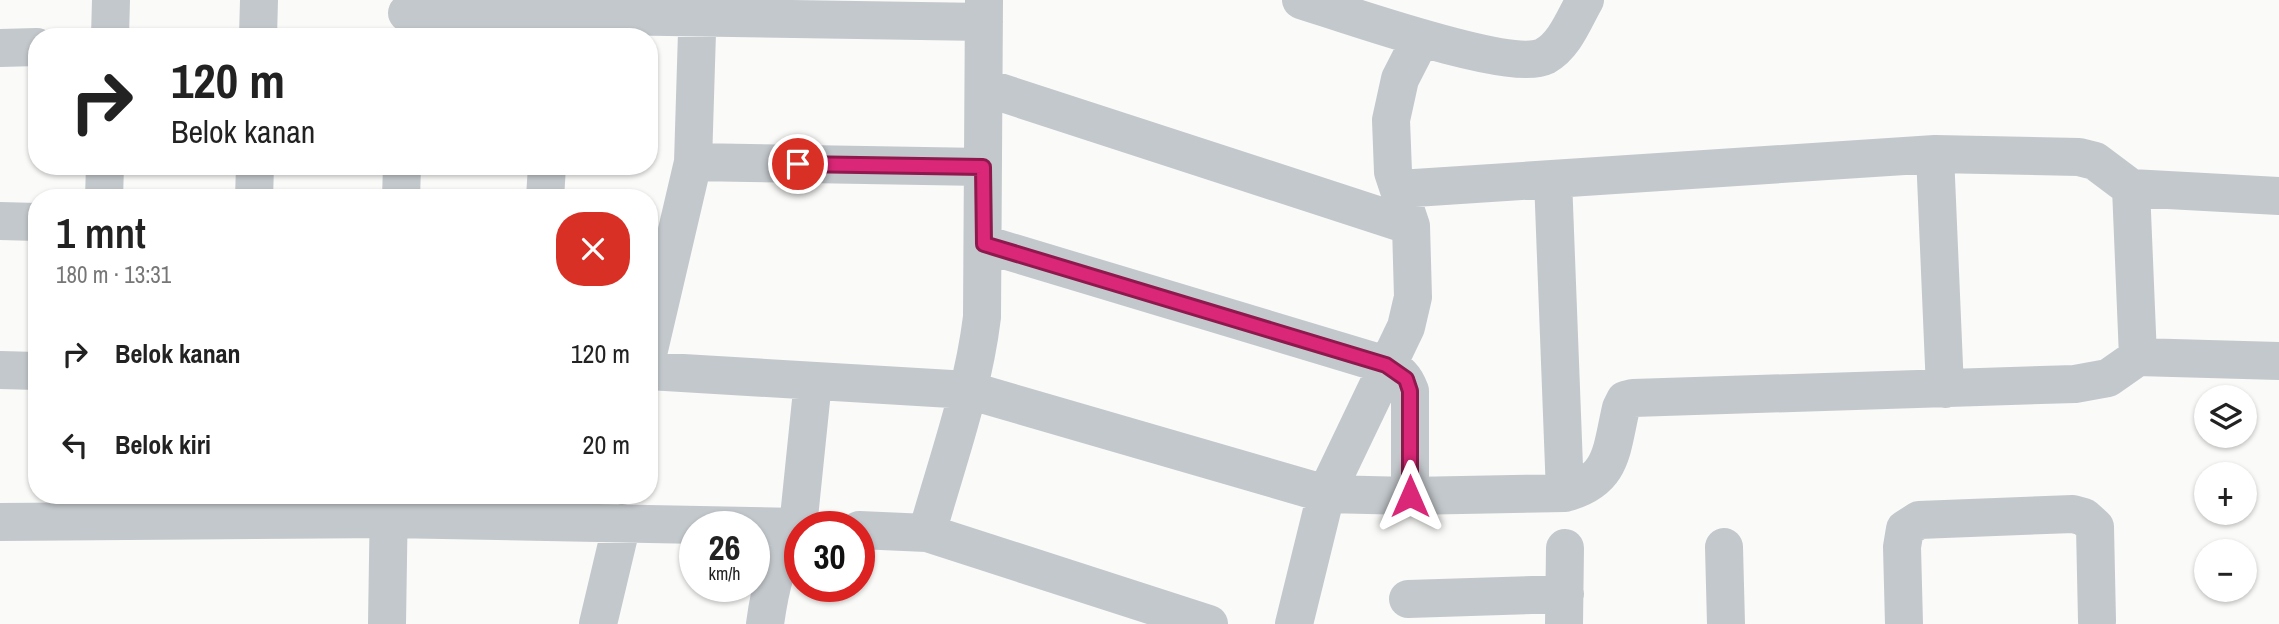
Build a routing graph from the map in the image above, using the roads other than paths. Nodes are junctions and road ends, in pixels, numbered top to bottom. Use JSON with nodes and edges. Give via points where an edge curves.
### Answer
{"nodes":[{"id":1,"x":111,"y":0,"type":"edge"},
{"id":2,"x":259,"y":0,"type":"edge"},
{"id":3,"x":1301,"y":0,"type":"edge"},
{"id":4,"x":1585,"y":0,"type":"edge"},
{"id":5,"x":698,"y":9,"type":"edge"},
{"id":6,"x":843,"y":10,"type":"edge"},
{"id":7,"x":984,"y":11,"type":"edge"},
{"id":8,"x":407,"y":16,"type":"edge"},
{"id":9,"x":553,"y":17,"type":"edge"},
{"id":10,"x":110,"y":28,"type":"edge"},
{"id":11,"x":258,"y":28,"type":"edge"},
{"id":12,"x":1421,"y":38,"type":"junction"},
{"id":13,"x":28,"y":47,"type":"edge"},
{"id":14,"x":0,"y":48,"type":"edge"},
{"id":15,"x":984,"y":87,"type":"junction"},
{"id":16,"x":1935,"y":154,"type":"junction"},
{"id":17,"x":693,"y":162,"type":"junction"},
{"id":18,"x":983,"y":167,"type":"junction"},
{"id":19,"x":1553,"y":179,"type":"junction"},
{"id":20,"x":2131,"y":188,"type":"junction"},
{"id":21,"x":1399,"y":189,"type":"junction"},
{"id":22,"x":2279,"y":197,"type":"edge"},
{"id":23,"x":0,"y":221,"type":"edge"},
{"id":24,"x":28,"y":222,"type":"edge"},
{"id":25,"x":664,"y":222,"type":"edge"},
{"id":26,"x":1411,"y":226,"type":"junction"},
{"id":27,"x":984,"y":244,"type":"junction"},
{"id":28,"x":658,"y":273,"type":"edge"},
{"id":29,"x":2138,"y":357,"type":"junction"},
{"id":30,"x":2279,"y":361,"type":"edge"},
{"id":31,"x":1386,"y":365,"type":"junction"},
{"id":32,"x":0,"y":370,"type":"edge"},
{"id":33,"x":28,"y":371,"type":"edge"},
{"id":34,"x":658,"y":372,"type":"edge"},
{"id":35,"x":813,"y":381,"type":"junction"},
{"id":36,"x":1945,"y":388,"type":"junction"},
{"id":37,"x":968,"y":390,"type":"junction"},
{"id":38,"x":1565,"y":493,"type":"junction"},
{"id":39,"x":1326,"y":494,"type":"junction"},
{"id":40,"x":1410,"y":496,"type":"junction"},
{"id":41,"x":389,"y":507,"type":"edge"},
{"id":42,"x":801,"y":511,"type":"edge"},
{"id":43,"x":0,"y":522,"type":"edge"},
{"id":44,"x":622,"y":523,"type":"junction"},
{"id":45,"x":784,"y":527,"type":"edge"},
{"id":46,"x":875,"y":531,"type":"edge"},
{"id":47,"x":927,"y":533,"type":"junction"},
{"id":48,"x":1724,"y":547,"type":"dead end"},
{"id":49,"x":784,"y":548,"type":"edge"},
{"id":50,"x":1565,"y":548,"type":"dead end"},
{"id":51,"x":1408,"y":599,"type":"dead end"},
{"id":52,"x":1564,"y":609,"type":"edge"},
{"id":53,"x":2097,"y":621,"type":"dead end"},
{"id":54,"x":387,"y":624,"type":"edge"},
{"id":55,"x":598,"y":624,"type":"edge"},
{"id":56,"x":765,"y":624,"type":"edge"},
{"id":57,"x":1209,"y":624,"type":"edge"},
{"id":58,"x":1294,"y":624,"type":"edge"},
{"id":59,"x":1726,"y":624,"type":"edge"},
{"id":60,"x":1904,"y":624,"type":"edge"}],
"edges":[{"from":1,"to":10,"type":"street"},
{"from":2,"to":11,"type":"street"},
{"from":3,"to":12,"type":"street"},
{"from":4,"to":12,"type":"street","via":[[1562,42],[1544,56],[1523,60]]},
{"from":5,"to":6,"type":"street"},
{"from":5,"to":9,"type":"street"},
{"from":5,"to":17,"type":"street"},
{"from":6,"to":7,"type":"street"},
{"from":7,"to":15,"type":"street"},
{"from":8,"to":9,"type":"street"},
{"from":12,"to":21,"type":"street","via":[[1393,100],[1393,172]]},
{"from":13,"to":14,"type":"street"},
{"from":15,"to":18,"type":"street"},
{"from":15,"to":26,"type":"street"},
{"from":16,"to":19,"type":"street"},
{"from":16,"to":20,"type":"street","via":[[2079,157],[2095,161]]},
{"from":16,"to":36,"type":"street"},
{"from":17,"to":18,"type":"street"},
{"from":17,"to":25,"type":"street"},
{"from":18,"to":27,"type":"street"},
{"from":19,"to":21,"type":"street"},
{"from":19,"to":38,"type":"street"},
{"from":20,"to":22,"type":"street"},
{"from":20,"to":29,"type":"street"},
{"from":21,"to":26,"type":"street"},
{"from":23,"to":24,"type":"street"},
{"from":25,"to":28,"type":"street"},
{"from":26,"to":31,"type":"street","via":[[1413,297],[1406,327]]},
{"from":27,"to":31,"type":"street"},
{"from":27,"to":37,"type":"street","via":[[982,317]]},
{"from":29,"to":30,"type":"street"},
{"from":29,"to":36,"type":"street","via":[[2108,378],[2075,384]]},
{"from":31,"to":39,"type":"street"},
{"from":31,"to":40,"type":"street","via":[[1406,379],[1410,391]]},
{"from":32,"to":33,"type":"street"},
{"from":34,"to":35,"type":"street"},
{"from":35,"to":37,"type":"street"},
{"from":35,"to":42,"type":"street"},
{"from":36,"to":38,"type":"street","via":[[1625,400],[1601,476]]},
{"from":37,"to":39,"type":"street"},
{"from":37,"to":47,"type":"street"},
{"from":38,"to":40,"type":"street"},
{"from":39,"to":40,"type":"street"},
{"from":39,"to":58,"type":"street"},
{"from":41,"to":43,"type":"street"},
{"from":41,"to":44,"type":"street"},
{"from":41,"to":54,"type":"street"},
{"from":44,"to":45,"type":"street"},
{"from":44,"to":55,"type":"street"},
{"from":46,"to":47,"type":"street"},
{"from":47,"to":57,"type":"street"},
{"from":48,"to":59,"type":"street"},
{"from":49,"to":56,"type":"street"},
{"from":50,"to":52,"type":"street"},
{"from":51,"to":52,"type":"street"},
{"from":53,"to":60,"type":"street","via":[[2095,527],[2073,514],[1919,520],[1905,529]]}]}
